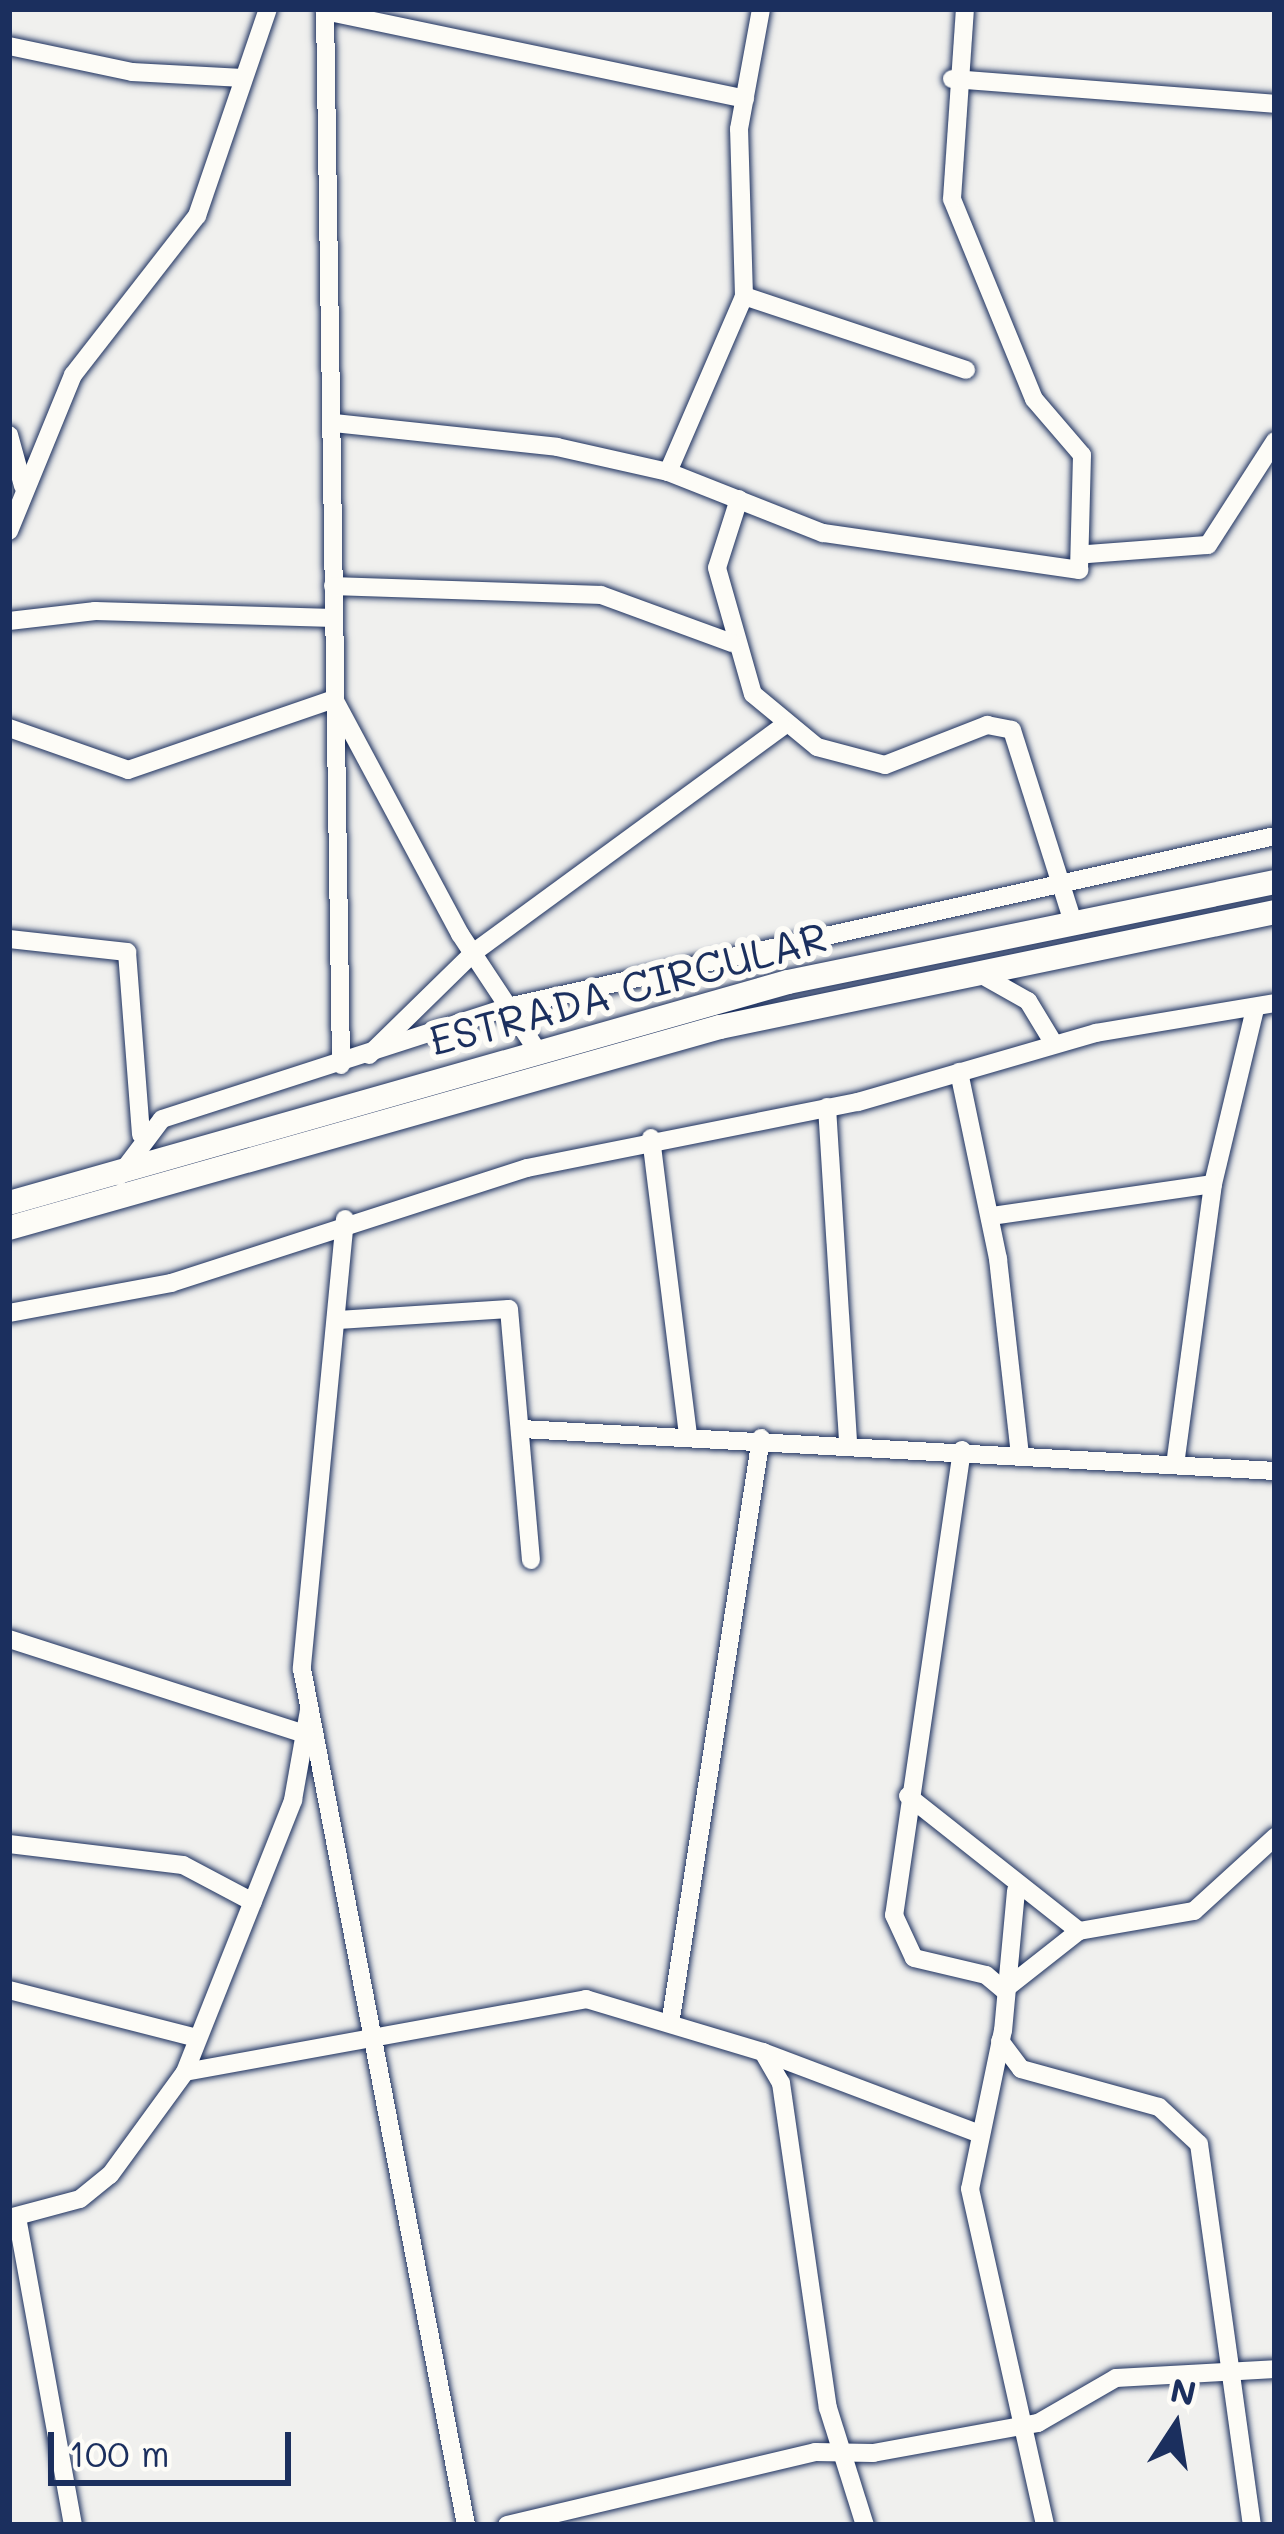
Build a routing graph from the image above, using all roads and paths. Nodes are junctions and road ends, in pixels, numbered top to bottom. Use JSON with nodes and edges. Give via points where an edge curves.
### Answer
{"nodes":[{"id":1,"x":268,"y":9,"type":"edge"},
{"id":2,"x":761,"y":9,"type":"edge"},
{"id":3,"x":965,"y":9,"type":"edge"},
{"id":4,"x":325,"y":10,"type":"edge"},
{"id":5,"x":9,"y":46,"type":"edge"},
{"id":6,"x":243,"y":78,"type":"junction"},
{"id":7,"x":952,"y":79,"type":"junction"},
{"id":8,"x":745,"y":99,"type":"junction"},
{"id":9,"x":1274,"y":106,"type":"edge"},
{"id":10,"x":744,"y":296,"type":"junction"},
{"id":11,"x":966,"y":370,"type":"dead end"},
{"id":12,"x":334,"y":423,"type":"junction"},
{"id":13,"x":9,"y":435,"type":"edge"},
{"id":14,"x":1273,"y":449,"type":"edge"},
{"id":15,"x":668,"y":472,"type":"junction"},
{"id":16,"x":24,"y":491,"type":"junction"},
{"id":17,"x":739,"y":499,"type":"junction"},
{"id":18,"x":9,"y":531,"type":"edge"},
{"id":19,"x":1087,"y":554,"type":"junction"},
{"id":20,"x":333,"y":586,"type":"junction"},
{"id":21,"x":334,"y":618,"type":"junction"},
{"id":22,"x":9,"y":621,"type":"edge"},
{"id":23,"x":732,"y":643,"type":"junction"},
{"id":24,"x":334,"y":699,"type":"junction"},
{"id":25,"x":782,"y":727,"type":"junction"},
{"id":26,"x":9,"y":728,"type":"edge"},
{"id":27,"x":1275,"y":836,"type":"edge"},
{"id":28,"x":1275,"y":882,"type":"edge"},
{"id":29,"x":1061,"y":888,"type":"junction"},
{"id":30,"x":1275,"y":912,"type":"edge"},
{"id":31,"x":1072,"y":919,"type":"junction"},
{"id":32,"x":9,"y":938,"type":"edge"},
{"id":33,"x":473,"y":953,"type":"junction"},
{"id":34,"x":970,"y":969,"type":"junction"},
{"id":35,"x":1275,"y":1003,"type":"edge"},
{"id":36,"x":512,"y":1006,"type":"junction"},
{"id":37,"x":1255,"y":1009,"type":"junction"},
{"id":38,"x":1054,"y":1044,"type":"junction"},
{"id":39,"x":538,"y":1052,"type":"junction"},
{"id":40,"x":367,"y":1057,"type":"junction"},
{"id":41,"x":341,"y":1065,"type":"junction"},
{"id":42,"x":959,"y":1072,"type":"junction"},
{"id":43,"x":827,"y":1107,"type":"junction"},
{"id":44,"x":141,"y":1134,"type":"junction"},
{"id":45,"x":651,"y":1138,"type":"junction"},
{"id":46,"x":119,"y":1176,"type":"junction"},
{"id":47,"x":1213,"y":1184,"type":"junction"},
{"id":48,"x":9,"y":1203,"type":"edge"},
{"id":49,"x":991,"y":1216,"type":"junction"},
{"id":50,"x":345,"y":1220,"type":"junction"},
{"id":51,"x":9,"y":1228,"type":"edge"},
{"id":52,"x":9,"y":1313,"type":"edge"},
{"id":53,"x":338,"y":1320,"type":"junction"},
{"id":54,"x":522,"y":1429,"type":"junction"},
{"id":55,"x":688,"y":1434,"type":"junction"},
{"id":56,"x":761,"y":1438,"type":"junction"},
{"id":57,"x":848,"y":1443,"type":"junction"},
{"id":58,"x":962,"y":1450,"type":"junction"},
{"id":59,"x":1020,"y":1454,"type":"junction"},
{"id":60,"x":1175,"y":1464,"type":"junction"},
{"id":61,"x":1275,"y":1471,"type":"edge"},
{"id":62,"x":531,"y":1560,"type":"dead end"},
{"id":63,"x":9,"y":1640,"type":"edge"},
{"id":64,"x":308,"y":1710,"type":"junction"},
{"id":65,"x":304,"y":1744,"type":"junction"},
{"id":66,"x":323,"y":1765,"type":"junction"},
{"id":67,"x":908,"y":1796,"type":"junction"},
{"id":68,"x":1275,"y":1837,"type":"edge"},
{"id":69,"x":9,"y":1844,"type":"edge"},
{"id":70,"x":1016,"y":1892,"type":"junction"},
{"id":71,"x":253,"y":1902,"type":"junction"},
{"id":72,"x":1079,"y":1931,"type":"junction"},
{"id":73,"x":9,"y":1990,"type":"edge"},
{"id":74,"x":1004,"y":1990,"type":"junction"},
{"id":75,"x":671,"y":2018,"type":"junction"},
{"id":76,"x":373,"y":2038,"type":"junction"},
{"id":77,"x":1000,"y":2041,"type":"junction"},
{"id":78,"x":195,"y":2043,"type":"junction"},
{"id":79,"x":763,"y":2052,"type":"junction"},
{"id":80,"x":225,"y":2060,"type":"junction"},
{"id":81,"x":1021,"y":2068,"type":"junction"},
{"id":82,"x":185,"y":2072,"type":"junction"},
{"id":83,"x":990,"y":2082,"type":"junction"},
{"id":84,"x":977,"y":2133,"type":"junction"},
{"id":85,"x":13,"y":2217,"type":"edge"},
{"id":86,"x":1275,"y":2368,"type":"edge"},
{"id":87,"x":1231,"y":2370,"type":"junction"},
{"id":88,"x":1024,"y":2426,"type":"junction"},
{"id":89,"x":849,"y":2452,"type":"junction"},
{"id":90,"x":73,"y":2525,"type":"edge"},
{"id":91,"x":466,"y":2525,"type":"edge"},
{"id":92,"x":507,"y":2525,"type":"edge"},
{"id":93,"x":865,"y":2525,"type":"edge"},
{"id":94,"x":1045,"y":2525,"type":"edge"},
{"id":95,"x":1252,"y":2525,"type":"edge"}],
"edges":[{"from":1,"to":6,"type":"street"},
{"from":2,"to":8,"type":"street"},
{"from":3,"to":7,"type":"street"},
{"from":4,"to":8,"type":"street"},
{"from":4,"to":12,"type":"street"},
{"from":5,"to":6,"type":"street","via":[[132,72]]},
{"from":6,"to":16,"type":"street","via":[[197,216],[73,375]]},
{"from":7,"to":9,"type":"street"},
{"from":7,"to":19,"type":"street","via":[[948,175],[959,229],[1022,348],[1034,399],[1082,455]]},
{"from":8,"to":10,"type":"street"},
{"from":10,"to":11,"type":"street"},
{"from":10,"to":15,"type":"street"},
{"from":12,"to":15,"type":"street","via":[[439,429]]},
{"from":12,"to":20,"type":"street"},
{"from":13,"to":16,"type":"street"},
{"from":14,"to":19,"type":"street","via":[[1208,545]]},
{"from":15,"to":17,"type":"street"},
{"from":16,"to":18,"type":"street"},
{"from":17,"to":19,"type":"street","via":[[823,533],[978,561],[1063,574]]},
{"from":17,"to":23,"type":"street","via":[[717,544]]},
{"from":20,"to":21,"type":"street"},
{"from":20,"to":23,"type":"street","via":[[587,593]]},
{"from":21,"to":22,"type":"street","via":[[94,610]]},
{"from":21,"to":24,"type":"street"},
{"from":23,"to":25,"type":"street"},
{"from":24,"to":26,"type":"street","via":[[128,770]]},
{"from":24,"to":33,"type":"street"},
{"from":24,"to":41,"type":"street"},
{"from":25,"to":29,"type":"street","via":[[885,765],[1001,723],[1018,736]]},
{"from":25,"to":33,"type":"street"},
{"from":27,"to":29,"type":"street"},
{"from":28,"to":31,"type":"main road","name":"ESTRADA CIRCULAR"},
{"from":29,"to":31,"type":"street"},
{"from":29,"to":36,"type":"street"},
{"from":30,"to":34,"type":"main road","name":"ESTRADA CIRCULAR"},
{"from":31,"to":39,"type":"main road","name":"ESTRADA CIRCULAR"},
{"from":32,"to":44,"type":"street","via":[[128,952]]},
{"from":33,"to":36,"type":"street"},
{"from":33,"to":40,"type":"street"},
{"from":34,"to":38,"type":"street","via":[[1028,1001]]},
{"from":34,"to":51,"type":"main road","name":"ESTRADA CIRCULAR","via":[[720,1027]]},
{"from":35,"to":37,"type":"street"},
{"from":36,"to":39,"type":"street"},
{"from":36,"to":40,"type":"street"},
{"from":37,"to":38,"type":"street"},
{"from":37,"to":47,"type":"street"},
{"from":38,"to":42,"type":"street"},
{"from":39,"to":46,"type":"main road","name":"ESTRADA CIRCULAR"},
{"from":40,"to":41,"type":"street"},
{"from":41,"to":44,"type":"street"},
{"from":42,"to":43,"type":"street"},
{"from":42,"to":49,"type":"street"},
{"from":43,"to":45,"type":"street"},
{"from":43,"to":57,"type":"street"},
{"from":44,"to":46,"type":"street"},
{"from":45,"to":50,"type":"street"},
{"from":45,"to":55,"type":"street"},
{"from":46,"to":48,"type":"main road","name":"ESTRADA CIRCULAR"},
{"from":47,"to":49,"type":"street"},
{"from":47,"to":60,"type":"street"},
{"from":49,"to":59,"type":"street"},
{"from":50,"to":52,"type":"street","via":[[171,1283]]},
{"from":50,"to":53,"type":"street"},
{"from":53,"to":54,"type":"street","via":[[509,1309]]},
{"from":53,"to":64,"type":"street","via":[[328,1484],[302,1637]]},
{"from":54,"to":55,"type":"street"},
{"from":54,"to":62,"type":"street"},
{"from":55,"to":56,"type":"street"},
{"from":56,"to":57,"type":"street"},
{"from":56,"to":75,"type":"street"},
{"from":57,"to":58,"type":"street"},
{"from":58,"to":59,"type":"street"},
{"from":58,"to":67,"type":"street"},
{"from":59,"to":60,"type":"street"},
{"from":60,"to":61,"type":"street"},
{"from":63,"to":65,"type":"street"},
{"from":64,"to":65,"type":"street"},
{"from":64,"to":66,"type":"street"},
{"from":65,"to":66,"type":"street"},
{"from":65,"to":71,"type":"street"},
{"from":66,"to":76,"type":"street","via":[[332,1863]]},
{"from":67,"to":70,"type":"street"},
{"from":67,"to":74,"type":"street","via":[[899,1941],[914,1958],[986,1975]]},
{"from":68,"to":72,"type":"street","via":[[1194,1911]]},
{"from":69,"to":71,"type":"street","via":[[183,1865]]},
{"from":70,"to":72,"type":"street"},
{"from":70,"to":74,"type":"street"},
{"from":71,"to":78,"type":"street"},
{"from":72,"to":74,"type":"street"},
{"from":73,"to":78,"type":"street"},
{"from":74,"to":77,"type":"street"},
{"from":75,"to":76,"type":"street","via":[[586,2000]]},
{"from":75,"to":79,"type":"street"},
{"from":76,"to":80,"type":"street"},
{"from":76,"to":91,"type":"street"},
{"from":77,"to":81,"type":"street"},
{"from":77,"to":83,"type":"street"},
{"from":78,"to":80,"type":"street"},
{"from":78,"to":82,"type":"street"},
{"from":79,"to":84,"type":"street"},
{"from":79,"to":89,"type":"street","via":[[781,2083],[818,2350]]},
{"from":80,"to":82,"type":"street"},
{"from":81,"to":83,"type":"street"},
{"from":81,"to":87,"type":"street","via":[[1159,2107],[1199,2144]]},
{"from":82,"to":85,"type":"street","via":[[110,2175],[80,2199]]},
{"from":83,"to":84,"type":"street"},
{"from":84,"to":88,"type":"street","via":[[970,2189]]},
{"from":85,"to":90,"type":"street"},
{"from":86,"to":87,"type":"street"},
{"from":87,"to":88,"type":"street","via":[[1116,2378]]},
{"from":87,"to":95,"type":"street"},
{"from":88,"to":89,"type":"street"},
{"from":88,"to":94,"type":"street"},
{"from":89,"to":92,"type":"street"},
{"from":89,"to":93,"type":"street"}]}
